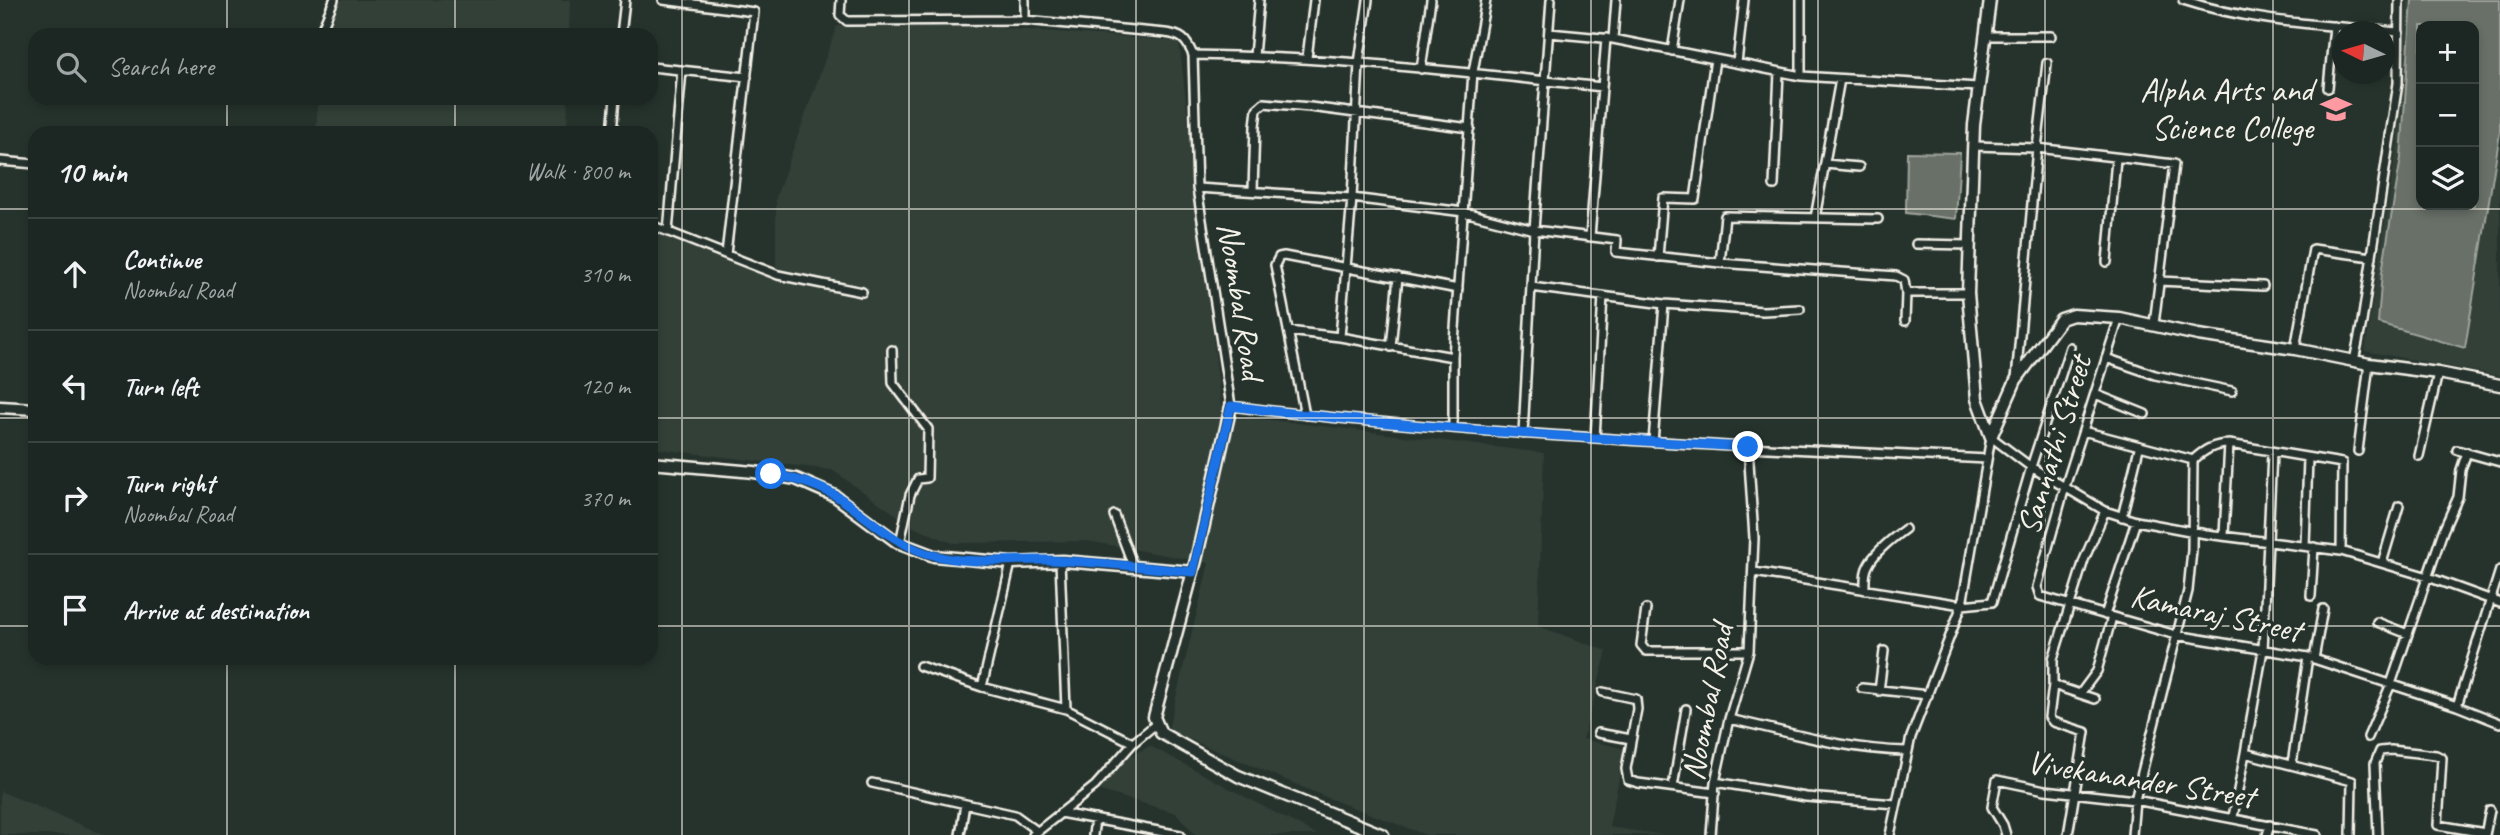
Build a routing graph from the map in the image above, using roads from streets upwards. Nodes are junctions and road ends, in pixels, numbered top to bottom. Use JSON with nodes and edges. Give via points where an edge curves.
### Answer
{"nodes":[{"id":1,"x":334,"y":0,"type":"edge"},
{"id":2,"x":625,"y":0,"type":"edge"},
{"id":3,"x":663,"y":0,"type":"edge"},
{"id":4,"x":841,"y":0,"type":"edge"},
{"id":5,"x":1025,"y":0,"type":"edge"},
{"id":6,"x":1259,"y":0,"type":"edge"},
{"id":7,"x":1314,"y":0,"type":"edge"},
{"id":8,"x":1368,"y":0,"type":"edge"},
{"id":9,"x":1431,"y":0,"type":"edge"},
{"id":10,"x":1486,"y":0,"type":"edge"},
{"id":11,"x":1551,"y":0,"type":"edge"},
{"id":12,"x":1616,"y":0,"type":"edge"},
{"id":13,"x":1680,"y":0,"type":"edge"},
{"id":14,"x":1744,"y":0,"type":"edge"},
{"id":15,"x":1801,"y":0,"type":"edge"},
{"id":16,"x":1990,"y":0,"type":"edge"},
{"id":17,"x":2183,"y":0,"type":"edge"},
{"id":18,"x":2399,"y":0,"type":"edge"},
{"id":19,"x":1025,"y":20,"type":"junction"},
{"id":20,"x":2332,"y":26,"type":"edge"},
{"id":21,"x":322,"y":28,"type":"edge"},
{"id":22,"x":622,"y":28,"type":"edge"},
{"id":23,"x":2395,"y":32,"type":"edge"},
{"id":24,"x":2399,"y":32,"type":"junction"},
{"id":25,"x":1549,"y":33,"type":"junction"},
{"id":26,"x":1984,"y":36,"type":"junction"},
{"id":27,"x":2051,"y":36,"type":"dead end"},
{"id":28,"x":1610,"y":38,"type":"junction"},
{"id":29,"x":2332,"y":47,"type":"edge"},
{"id":30,"x":1672,"y":51,"type":"junction"},
{"id":31,"x":1193,"y":55,"type":"junction"},
{"id":32,"x":1254,"y":56,"type":"junction"},
{"id":33,"x":1307,"y":58,"type":"junction"},
{"id":34,"x":1716,"y":59,"type":"junction"},
{"id":35,"x":1359,"y":63,"type":"junction"},
{"id":36,"x":1737,"y":63,"type":"junction"},
{"id":37,"x":2048,"y":63,"type":"dead end"},
{"id":38,"x":658,"y":68,"type":"edge"},
{"id":39,"x":1421,"y":69,"type":"junction"},
{"id":40,"x":682,"y":70,"type":"junction"},
{"id":41,"x":1473,"y":72,"type":"junction"},
{"id":42,"x":1779,"y":72,"type":"junction"},
{"id":43,"x":1801,"y":76,"type":"junction"},
{"id":44,"x":747,"y":77,"type":"junction"},
{"id":45,"x":1840,"y":79,"type":"junction"},
{"id":46,"x":1545,"y":81,"type":"junction"},
{"id":47,"x":1978,"y":87,"type":"junction"},
{"id":48,"x":1602,"y":88,"type":"junction"},
{"id":49,"x":2328,"y":88,"type":"dead end"},
{"id":50,"x":614,"y":105,"type":"edge"},
{"id":51,"x":1356,"y":114,"type":"junction"},
{"id":52,"x":613,"y":126,"type":"edge"},
{"id":53,"x":1469,"y":128,"type":"junction"},
{"id":54,"x":1974,"y":146,"type":"junction"},
{"id":55,"x":2037,"y":148,"type":"junction"},
{"id":56,"x":2116,"y":159,"type":"junction"},
{"id":57,"x":0,"y":161,"type":"edge"},
{"id":58,"x":28,"y":163,"type":"edge"},
{"id":59,"x":1825,"y":164,"type":"junction"},
{"id":60,"x":1859,"y":167,"type":"dead end"},
{"id":61,"x":1774,"y":185,"type":"dead end"},
{"id":62,"x":1196,"y":188,"type":"junction"},
{"id":63,"x":1253,"y":190,"type":"junction"},
{"id":64,"x":1352,"y":198,"type":"junction"},
{"id":65,"x":1464,"y":212,"type":"junction"},
{"id":66,"x":1815,"y":218,"type":"junction"},
{"id":67,"x":1878,"y":219,"type":"dead end"},
{"id":68,"x":658,"y":228,"type":"edge"},
{"id":69,"x":1534,"y":230,"type":"junction"},
{"id":70,"x":668,"y":232,"type":"junction"},
{"id":71,"x":1590,"y":237,"type":"junction"},
{"id":72,"x":1916,"y":244,"type":"dead end"},
{"id":73,"x":1970,"y":245,"type":"junction"},
{"id":74,"x":726,"y":254,"type":"junction"},
{"id":75,"x":1658,"y":257,"type":"junction"},
{"id":76,"x":2372,"y":257,"type":"junction"},
{"id":77,"x":2107,"y":262,"type":"dead end"},
{"id":78,"x":1720,"y":263,"type":"junction"},
{"id":79,"x":1345,"y":268,"type":"junction"},
{"id":80,"x":1398,"y":277,"type":"junction"},
{"id":81,"x":2159,"y":281,"type":"junction"},
{"id":82,"x":2263,"y":286,"type":"dead end"},
{"id":83,"x":1531,"y":287,"type":"junction"},
{"id":84,"x":1458,"y":289,"type":"junction"},
{"id":85,"x":862,"y":292,"type":"dead end"},
{"id":86,"x":1906,"y":293,"type":"junction"},
{"id":87,"x":1968,"y":293,"type":"junction"},
{"id":88,"x":1603,"y":296,"type":"junction"},
{"id":89,"x":1664,"y":304,"type":"junction"},
{"id":90,"x":1800,"y":309,"type":"dead end"},
{"id":91,"x":2119,"y":318,"type":"junction"},
{"id":92,"x":1905,"y":321,"type":"dead end"},
{"id":93,"x":2154,"y":324,"type":"junction"},
{"id":94,"x":1288,"y":331,"type":"junction"},
{"id":95,"x":1340,"y":337,"type":"junction"},
{"id":96,"x":2070,"y":346,"type":"dead end"},
{"id":97,"x":1391,"y":347,"type":"junction"},
{"id":98,"x":2295,"y":349,"type":"junction"},
{"id":99,"x":892,"y":350,"type":"dead end"},
{"id":100,"x":1453,"y":357,"type":"junction"},
{"id":101,"x":2106,"y":358,"type":"junction"},
{"id":102,"x":2354,"y":361,"type":"junction"},
{"id":103,"x":2369,"y":364,"type":"junction"},
{"id":104,"x":2438,"y":373,"type":"junction"},
{"id":105,"x":2016,"y":380,"type":"junction"},
{"id":106,"x":2500,"y":385,"type":"edge"},
{"id":107,"x":2232,"y":391,"type":"dead end"},
{"id":108,"x":2095,"y":394,"type":"junction"},
{"id":109,"x":1231,"y":406,"type":"junction"},
{"id":110,"x":0,"y":407,"type":"edge"},
{"id":111,"x":28,"y":409,"type":"edge"},
{"id":112,"x":2146,"y":414,"type":"dead end"},
{"id":113,"x":1305,"y":415,"type":"junction"},
{"id":114,"x":1453,"y":428,"type":"junction"},
{"id":115,"x":2083,"y":431,"type":"junction"},
{"id":116,"x":1523,"y":434,"type":"junction"},
{"id":117,"x":1991,"y":437,"type":"junction"},
{"id":118,"x":1595,"y":438,"type":"junction"},
{"id":119,"x":1653,"y":442,"type":"junction"},
{"id":120,"x":2229,"y":444,"type":"junction"},
{"id":121,"x":1748,"y":447,"type":"junction"},
{"id":122,"x":2139,"y":448,"type":"dead end"},
{"id":123,"x":2456,"y":450,"type":"dead end"},
{"id":124,"x":2358,"y":451,"type":"dead end"},
{"id":125,"x":2467,"y":452,"type":"junction"},
{"id":126,"x":2272,"y":453,"type":"junction"},
{"id":127,"x":2419,"y":456,"type":"dead end"},
{"id":128,"x":2308,"y":458,"type":"junction"},
{"id":129,"x":1987,"y":459,"type":"junction"},
{"id":130,"x":2193,"y":460,"type":"junction"},
{"id":131,"x":2500,"y":462,"type":"edge"},
{"id":132,"x":658,"y":464,"type":"edge"},
{"id":133,"x":2031,"y":467,"type":"junction"},
{"id":134,"x":2065,"y":487,"type":"junction"},
{"id":135,"x":2399,"y":506,"type":"dead end"},
{"id":136,"x":2105,"y":511,"type":"junction"},
{"id":137,"x":1114,"y":515,"type":"dead end"},
{"id":138,"x":2122,"y":517,"type":"junction"},
{"id":139,"x":2136,"y":521,"type":"junction"},
{"id":140,"x":1905,"y":529,"type":"dead end"},
{"id":141,"x":2193,"y":530,"type":"junction"},
{"id":142,"x":2224,"y":535,"type":"junction"},
{"id":143,"x":2268,"y":541,"type":"junction"},
{"id":144,"x":900,"y":543,"type":"junction"},
{"id":145,"x":2305,"y":546,"type":"junction"},
{"id":146,"x":2314,"y":547,"type":"junction"},
{"id":147,"x":2342,"y":551,"type":"junction"},
{"id":148,"x":1060,"y":561,"type":"junction"},
{"id":149,"x":1011,"y":563,"type":"junction"},
{"id":150,"x":2382,"y":563,"type":"junction"},
{"id":151,"x":1133,"y":566,"type":"junction"},
{"id":152,"x":2500,"y":570,"type":"edge"},
{"id":153,"x":1193,"y":572,"type":"junction"},
{"id":154,"x":1754,"y":572,"type":"junction"},
{"id":155,"x":2428,"y":577,"type":"junction"},
{"id":156,"x":2037,"y":587,"type":"joint"},
{"id":157,"x":1865,"y":590,"type":"junction"},
{"id":158,"x":2311,"y":596,"type":"dead end"},
{"id":159,"x":2490,"y":600,"type":"junction"},
{"id":160,"x":2500,"y":603,"type":"edge"},
{"id":161,"x":1962,"y":604,"type":"junction"},
{"id":162,"x":2069,"y":604,"type":"junction"},
{"id":163,"x":1646,"y":609,"type":"dead end"},
{"id":164,"x":2322,"y":609,"type":"dead end"},
{"id":165,"x":2109,"y":616,"type":"junction"},
{"id":166,"x":2378,"y":622,"type":"dead end"},
{"id":167,"x":2409,"y":634,"type":"junction"},
{"id":168,"x":2176,"y":635,"type":"junction"},
{"id":169,"x":2263,"y":650,"type":"junction"},
{"id":170,"x":1749,"y":651,"type":"junction"},
{"id":171,"x":1884,"y":651,"type":"dead end"},
{"id":172,"x":2311,"y":658,"type":"junction"},
{"id":173,"x":920,"y":666,"type":"dead end"},
{"id":174,"x":2391,"y":684,"type":"junction"},
{"id":175,"x":2053,"y":685,"type":"junction"},
{"id":176,"x":982,"y":687,"type":"junction"},
{"id":177,"x":1862,"y":688,"type":"dead end"},
{"id":178,"x":1879,"y":691,"type":"junction"},
{"id":179,"x":1603,"y":692,"type":"dead end"},
{"id":180,"x":2080,"y":694,"type":"junction"},
{"id":181,"x":1928,"y":695,"type":"junction"},
{"id":182,"x":2095,"y":699,"type":"dead end"},
{"id":183,"x":2457,"y":706,"type":"junction"},
{"id":184,"x":1066,"y":709,"type":"junction"},
{"id":185,"x":1686,"y":709,"type":"dead end"},
{"id":186,"x":1729,"y":719,"type":"junction"},
{"id":187,"x":1157,"y":723,"type":"junction"},
{"id":188,"x":2500,"y":723,"type":"edge"},
{"id":189,"x":1598,"y":733,"type":"dead end"},
{"id":190,"x":2368,"y":737,"type":"dead end"},
{"id":191,"x":1631,"y":739,"type":"junction"},
{"id":192,"x":1133,"y":743,"type":"junction"},
{"id":193,"x":1906,"y":751,"type":"junction"},
{"id":194,"x":2245,"y":753,"type":"junction"},
{"id":195,"x":2291,"y":764,"type":"junction"},
{"id":196,"x":1715,"y":782,"type":"junction"},
{"id":197,"x":872,"y":783,"type":"dead end"},
{"id":198,"x":1673,"y":787,"type":"junction"},
{"id":199,"x":2076,"y":792,"type":"junction"},
{"id":200,"x":1715,"y":793,"type":"junction"},
{"id":201,"x":2135,"y":800,"type":"junction"},
{"id":202,"x":965,"y":804,"type":"junction"},
{"id":203,"x":1896,"y":804,"type":"junction"},
{"id":204,"x":2490,"y":810,"type":"dead end"},
{"id":205,"x":1060,"y":813,"type":"junction"},
{"id":206,"x":2233,"y":817,"type":"junction"},
{"id":207,"x":1095,"y":820,"type":"junction"},
{"id":208,"x":2270,"y":825,"type":"junction"},
{"id":209,"x":1359,"y":831,"type":"edge"},
{"id":210,"x":1035,"y":833,"type":"edge"},
{"id":211,"x":2485,"y":834,"type":"edge"},
{"id":212,"x":960,"y":835,"type":"edge"},
{"id":213,"x":1093,"y":835,"type":"edge"},
{"id":214,"x":1180,"y":835,"type":"edge"},
{"id":215,"x":1382,"y":835,"type":"edge"},
{"id":216,"x":1711,"y":835,"type":"edge"},
{"id":217,"x":1890,"y":835,"type":"edge"},
{"id":218,"x":2006,"y":835,"type":"edge"},
{"id":219,"x":2068,"y":835,"type":"edge"},
{"id":220,"x":2132,"y":835,"type":"edge"},
{"id":221,"x":2267,"y":835,"type":"edge"},
{"id":222,"x":2317,"y":835,"type":"edge"},
{"id":223,"x":2351,"y":835,"type":"edge"},
{"id":224,"x":2378,"y":835,"type":"edge"}],
"edges":[{"from":1,"to":21,"type":"street"},
{"from":2,"to":22,"type":"street"},
{"from":3,"to":44,"type":"street","via":[[754,12]]},
{"from":4,"to":19,"type":"street","via":[[840,15],[847,21]]},
{"from":5,"to":19,"type":"street"},
{"from":6,"to":32,"type":"street"},
{"from":7,"to":33,"type":"street"},
{"from":8,"to":35,"type":"street"},
{"from":9,"to":39,"type":"street"},
{"from":10,"to":41,"type":"street"},
{"from":11,"to":25,"type":"street"},
{"from":12,"to":28,"type":"street"},
{"from":13,"to":30,"type":"street"},
{"from":14,"to":36,"type":"street"},
{"from":15,"to":43,"type":"street"},
{"from":16,"to":26,"type":"street"},
{"from":17,"to":20,"type":"street","via":[[2253,18]]},
{"from":18,"to":24,"type":"street"},
{"from":19,"to":31,"type":"street","via":[[1181,35]]},
{"from":23,"to":24,"type":"street"},
{"from":24,"to":76,"type":"street","via":[[2398,83]]},
{"from":25,"to":28,"type":"street"},
{"from":25,"to":46,"type":"street"},
{"from":26,"to":27,"type":"street"},
{"from":26,"to":47,"type":"street"},
{"from":28,"to":30,"type":"street"},
{"from":28,"to":48,"type":"street"},
{"from":29,"to":49,"type":"street"},
{"from":30,"to":34,"type":"street"},
{"from":31,"to":32,"type":"street"},
{"from":31,"to":62,"type":"street","name":"Noombal Road"},
{"from":32,"to":33,"type":"street"},
{"from":33,"to":35,"type":"street"},
{"from":34,"to":36,"type":"street"},
{"from":34,"to":75,"type":"street","via":[[1695,200],[1663,198]]},
{"from":35,"to":39,"type":"street"},
{"from":35,"to":51,"type":"street"},
{"from":36,"to":42,"type":"street"},
{"from":37,"to":55,"type":"street"},
{"from":38,"to":40,"type":"street"},
{"from":39,"to":41,"type":"street"},
{"from":40,"to":44,"type":"street"},
{"from":40,"to":70,"type":"street"},
{"from":41,"to":46,"type":"street"},
{"from":41,"to":53,"type":"street"},
{"from":42,"to":43,"type":"street"},
{"from":42,"to":61,"type":"street"},
{"from":43,"to":45,"type":"street"},
{"from":44,"to":74,"type":"street"},
{"from":45,"to":47,"type":"street"},
{"from":45,"to":59,"type":"street"},
{"from":46,"to":48,"type":"street"},
{"from":46,"to":69,"type":"street"},
{"from":47,"to":54,"type":"street"},
{"from":48,"to":71,"type":"street"},
{"from":50,"to":52,"type":"street"},
{"from":51,"to":53,"type":"street"},
{"from":51,"to":63,"type":"street","via":[[1264,103],[1255,126]]},
{"from":51,"to":64,"type":"street"},
{"from":53,"to":65,"type":"street"},
{"from":54,"to":55,"type":"street"},
{"from":54,"to":73,"type":"street"},
{"from":55,"to":56,"type":"street"},
{"from":55,"to":105,"type":"street"},
{"from":56,"to":77,"type":"street"},
{"from":56,"to":81,"type":"street","via":[[2174,164]]},
{"from":57,"to":58,"type":"street"},
{"from":59,"to":60,"type":"street"},
{"from":59,"to":66,"type":"street"},
{"from":62,"to":63,"type":"street"},
{"from":62,"to":109,"type":"street","name":"Noombal Road"},
{"from":63,"to":64,"type":"street"},
{"from":64,"to":65,"type":"street"},
{"from":64,"to":79,"type":"street"},
{"from":65,"to":69,"type":"street"},
{"from":65,"to":84,"type":"street"},
{"from":66,"to":67,"type":"street"},
{"from":66,"to":78,"type":"street","via":[[1725,216]]},
{"from":68,"to":70,"type":"street"},
{"from":69,"to":71,"type":"street"},
{"from":69,"to":83,"type":"street"},
{"from":70,"to":74,"type":"street"},
{"from":71,"to":75,"type":"street","via":[[1617,240],[1616,252]]},
{"from":72,"to":73,"type":"street"},
{"from":73,"to":87,"type":"street"},
{"from":74,"to":85,"type":"street","via":[[778,275]]},
{"from":75,"to":78,"type":"street"},
{"from":76,"to":98,"type":"street","via":[[2313,249]]},
{"from":76,"to":102,"type":"street"},
{"from":78,"to":86,"type":"street","via":[[1895,276],[1904,280]]},
{"from":79,"to":80,"type":"street"},
{"from":79,"to":94,"type":"street","via":[[1279,257],[1275,265]]},
{"from":79,"to":95,"type":"street"},
{"from":80,"to":84,"type":"street"},
{"from":80,"to":97,"type":"street"},
{"from":81,"to":82,"type":"street"},
{"from":81,"to":93,"type":"street"},
{"from":83,"to":88,"type":"street"},
{"from":83,"to":116,"type":"street"},
{"from":84,"to":100,"type":"street"},
{"from":86,"to":87,"type":"street"},
{"from":86,"to":92,"type":"street"},
{"from":87,"to":117,"type":"street","via":[[1977,399]]},
{"from":88,"to":89,"type":"street"},
{"from":88,"to":118,"type":"street"},
{"from":89,"to":90,"type":"street","via":[[1752,311]]},
{"from":89,"to":119,"type":"street"},
{"from":91,"to":93,"type":"street"},
{"from":91,"to":101,"type":"street","name":"Sannathi Street"},
{"from":91,"to":105,"type":"street","via":[[2073,315],[2061,319]]},
{"from":93,"to":98,"type":"street"},
{"from":94,"to":95,"type":"street"},
{"from":94,"to":113,"type":"street"},
{"from":95,"to":97,"type":"street"},
{"from":96,"to":133,"type":"street"},
{"from":97,"to":100,"type":"street"},
{"from":98,"to":102,"type":"street"},
{"from":99,"to":144,"type":"street","via":[[893,383],[928,429],[927,478],[918,478],[910,495]]},
{"from":100,"to":114,"type":"street"},
{"from":101,"to":107,"type":"street","via":[[2155,375]]},
{"from":101,"to":108,"type":"street","name":"Sannathi Street"},
{"from":102,"to":103,"type":"street"},
{"from":103,"to":104,"type":"street"},
{"from":103,"to":124,"type":"street"},
{"from":104,"to":106,"type":"street"},
{"from":104,"to":127,"type":"street"},
{"from":105,"to":117,"type":"street"},
{"from":108,"to":112,"type":"street"},
{"from":108,"to":115,"type":"street","name":"Sannathi Street"},
{"from":109,"to":113,"type":"street","name":"Noombal Road"},
{"from":109,"to":153,"type":"street"},
{"from":110,"to":111,"type":"street"},
{"from":113,"to":114,"type":"street","name":"Noombal Road"},
{"from":114,"to":116,"type":"street","name":"Noombal Road"},
{"from":115,"to":130,"type":"street"},
{"from":115,"to":134,"type":"street","name":"Sannathi Street"},
{"from":116,"to":118,"type":"street","name":"Noombal Road"},
{"from":117,"to":129,"type":"street"},
{"from":117,"to":133,"type":"street"},
{"from":118,"to":119,"type":"street","name":"Noombal Road"},
{"from":119,"to":121,"type":"street","name":"Noombal Road"},
{"from":120,"to":126,"type":"street"},
{"from":120,"to":130,"type":"street","via":[[2209,448]]},
{"from":120,"to":142,"type":"street"},
{"from":121,"to":129,"type":"street"},
{"from":121,"to":154,"type":"street","name":"Noombal Road"},
{"from":122,"to":138,"type":"street"},
{"from":123,"to":125,"type":"street"},
{"from":125,"to":131,"type":"street"},
{"from":125,"to":155,"type":"street","via":[[2458,497]]},
{"from":126,"to":128,"type":"street"},
{"from":126,"to":143,"type":"street"},
{"from":128,"to":145,"type":"street"},
{"from":128,"to":147,"type":"street","via":[[2342,463]]},
{"from":129,"to":161,"type":"street"},
{"from":130,"to":141,"type":"street"},
{"from":132,"to":144,"type":"street","via":[[796,479],[840,499]]},
{"from":133,"to":134,"type":"street"},
{"from":133,"to":161,"type":"street","via":[[1995,597],[1987,604]]},
{"from":134,"to":136,"type":"street"},
{"from":134,"to":156,"type":"street","name":"Sannathi Street"},
{"from":135,"to":150,"type":"street"},
{"from":136,"to":138,"type":"street"},
{"from":136,"to":162,"type":"street"},
{"from":137,"to":151,"type":"street"},
{"from":138,"to":139,"type":"street"},
{"from":139,"to":141,"type":"street"},
{"from":139,"to":165,"type":"street"},
{"from":140,"to":157,"type":"street","via":[[1868,564]]},
{"from":141,"to":142,"type":"street"},
{"from":141,"to":168,"type":"street","via":[[2188,591]]},
{"from":142,"to":143,"type":"street"},
{"from":143,"to":145,"type":"street"},
{"from":143,"to":169,"type":"street"},
{"from":144,"to":149,"type":"street","via":[[940,557]]},
{"from":145,"to":146,"type":"street"},
{"from":146,"to":147,"type":"street"},
{"from":146,"to":158,"type":"street"},
{"from":147,"to":150,"type":"street"},
{"from":148,"to":149,"type":"street"},
{"from":148,"to":151,"type":"street"},
{"from":148,"to":184,"type":"street"},
{"from":149,"to":176,"type":"street"},
{"from":150,"to":155,"type":"street"},
{"from":151,"to":153,"type":"street"},
{"from":152,"to":159,"type":"street"},
{"from":153,"to":187,"type":"street","via":[[1154,717]]},
{"from":154,"to":157,"type":"street"},
{"from":154,"to":170,"type":"street","name":"Noombal Road"},
{"from":155,"to":159,"type":"street"},
{"from":155,"to":167,"type":"street"},
{"from":156,"to":162,"type":"street","name":"Kamaraj Street","via":[[2040,596]]},
{"from":157,"to":161,"type":"street"},
{"from":159,"to":160,"type":"street"},
{"from":159,"to":183,"type":"street"},
{"from":161,"to":181,"type":"street"},
{"from":162,"to":165,"type":"street","name":"Kamaraj Street"},
{"from":162,"to":175,"type":"street","via":[[2053,659]]},
{"from":163,"to":170,"type":"street","via":[[1642,645],[1646,651]]},
{"from":164,"to":172,"type":"street"},
{"from":165,"to":168,"type":"street","name":"Kamaraj Street"},
{"from":165,"to":180,"type":"street","via":[[2097,671]]},
{"from":166,"to":167,"type":"street"},
{"from":167,"to":174,"type":"street"},
{"from":168,"to":169,"type":"street","name":"Kamaraj Street"},
{"from":168,"to":201,"type":"street"},
{"from":169,"to":172,"type":"street","name":"Kamaraj Street"},
{"from":169,"to":194,"type":"street"},
{"from":170,"to":186,"type":"street","name":"Noombal Road"},
{"from":171,"to":178,"type":"street"},
{"from":172,"to":174,"type":"street","name":"Kamaraj Street"},
{"from":172,"to":195,"type":"street"},
{"from":173,"to":176,"type":"street"},
{"from":174,"to":183,"type":"street","name":"Kamaraj Street"},
{"from":174,"to":190,"type":"street"},
{"from":175,"to":180,"type":"street"},
{"from":175,"to":199,"type":"street","via":[[2049,717],[2085,732]]},
{"from":176,"to":184,"type":"street"},
{"from":177,"to":178,"type":"street"},
{"from":178,"to":181,"type":"street"},
{"from":179,"to":191,"type":"street","via":[[1636,699]]},
{"from":180,"to":182,"type":"street"},
{"from":181,"to":193,"type":"street"},
{"from":183,"to":188,"type":"street","name":"Kamaraj Street"},
{"from":184,"to":192,"type":"street"},
{"from":185,"to":198,"type":"street"},
{"from":186,"to":193,"type":"street","via":[[1849,746]]},
{"from":186,"to":196,"type":"street","name":"Noombal Road"},
{"from":187,"to":192,"type":"street"},
{"from":187,"to":209,"type":"street","via":[[1161,733],[1238,776]]},
{"from":189,"to":191,"type":"street"},
{"from":191,"to":198,"type":"street","via":[[1628,780]]},
{"from":192,"to":205,"type":"street","via":[[1095,786]]},
{"from":193,"to":203,"type":"street"},
{"from":194,"to":195,"type":"street"},
{"from":194,"to":206,"type":"street"},
{"from":195,"to":223,"type":"street","via":[[2352,781]]},
{"from":196,"to":200,"type":"street","name":"Noombal Road"},
{"from":196,"to":203,"type":"street","via":[[1807,797]]},
{"from":197,"to":202,"type":"street"},
{"from":198,"to":200,"type":"street"},
{"from":199,"to":201,"type":"street","name":"Vivekanander Street"},
{"from":199,"to":218,"type":"street","name":"Vivekanander Street","via":[[1997,780],[1992,807]]},
{"from":199,"to":219,"type":"street"},
{"from":200,"to":216,"type":"street","name":"Noombal Road"},
{"from":201,"to":206,"type":"street","name":"Vivekanander Street"},
{"from":201,"to":220,"type":"street"},
{"from":202,"to":210,"type":"street","via":[[1015,815]]},
{"from":202,"to":212,"type":"street"},
{"from":203,"to":217,"type":"street"},
{"from":204,"to":211,"type":"street"},
{"from":205,"to":207,"type":"street"},
{"from":205,"to":210,"type":"street"},
{"from":206,"to":208,"type":"street","name":"Vivekanander Street"},
{"from":207,"to":213,"type":"street"},
{"from":207,"to":214,"type":"street"},
{"from":208,"to":221,"type":"street"},
{"from":208,"to":222,"type":"street","name":"Vivekanander Street"},
{"from":209,"to":215,"type":"street"},
{"from":211,"to":224,"type":"street","via":[[2438,825],[2442,758],[2391,750],[2381,751],[2375,763]]}]}
